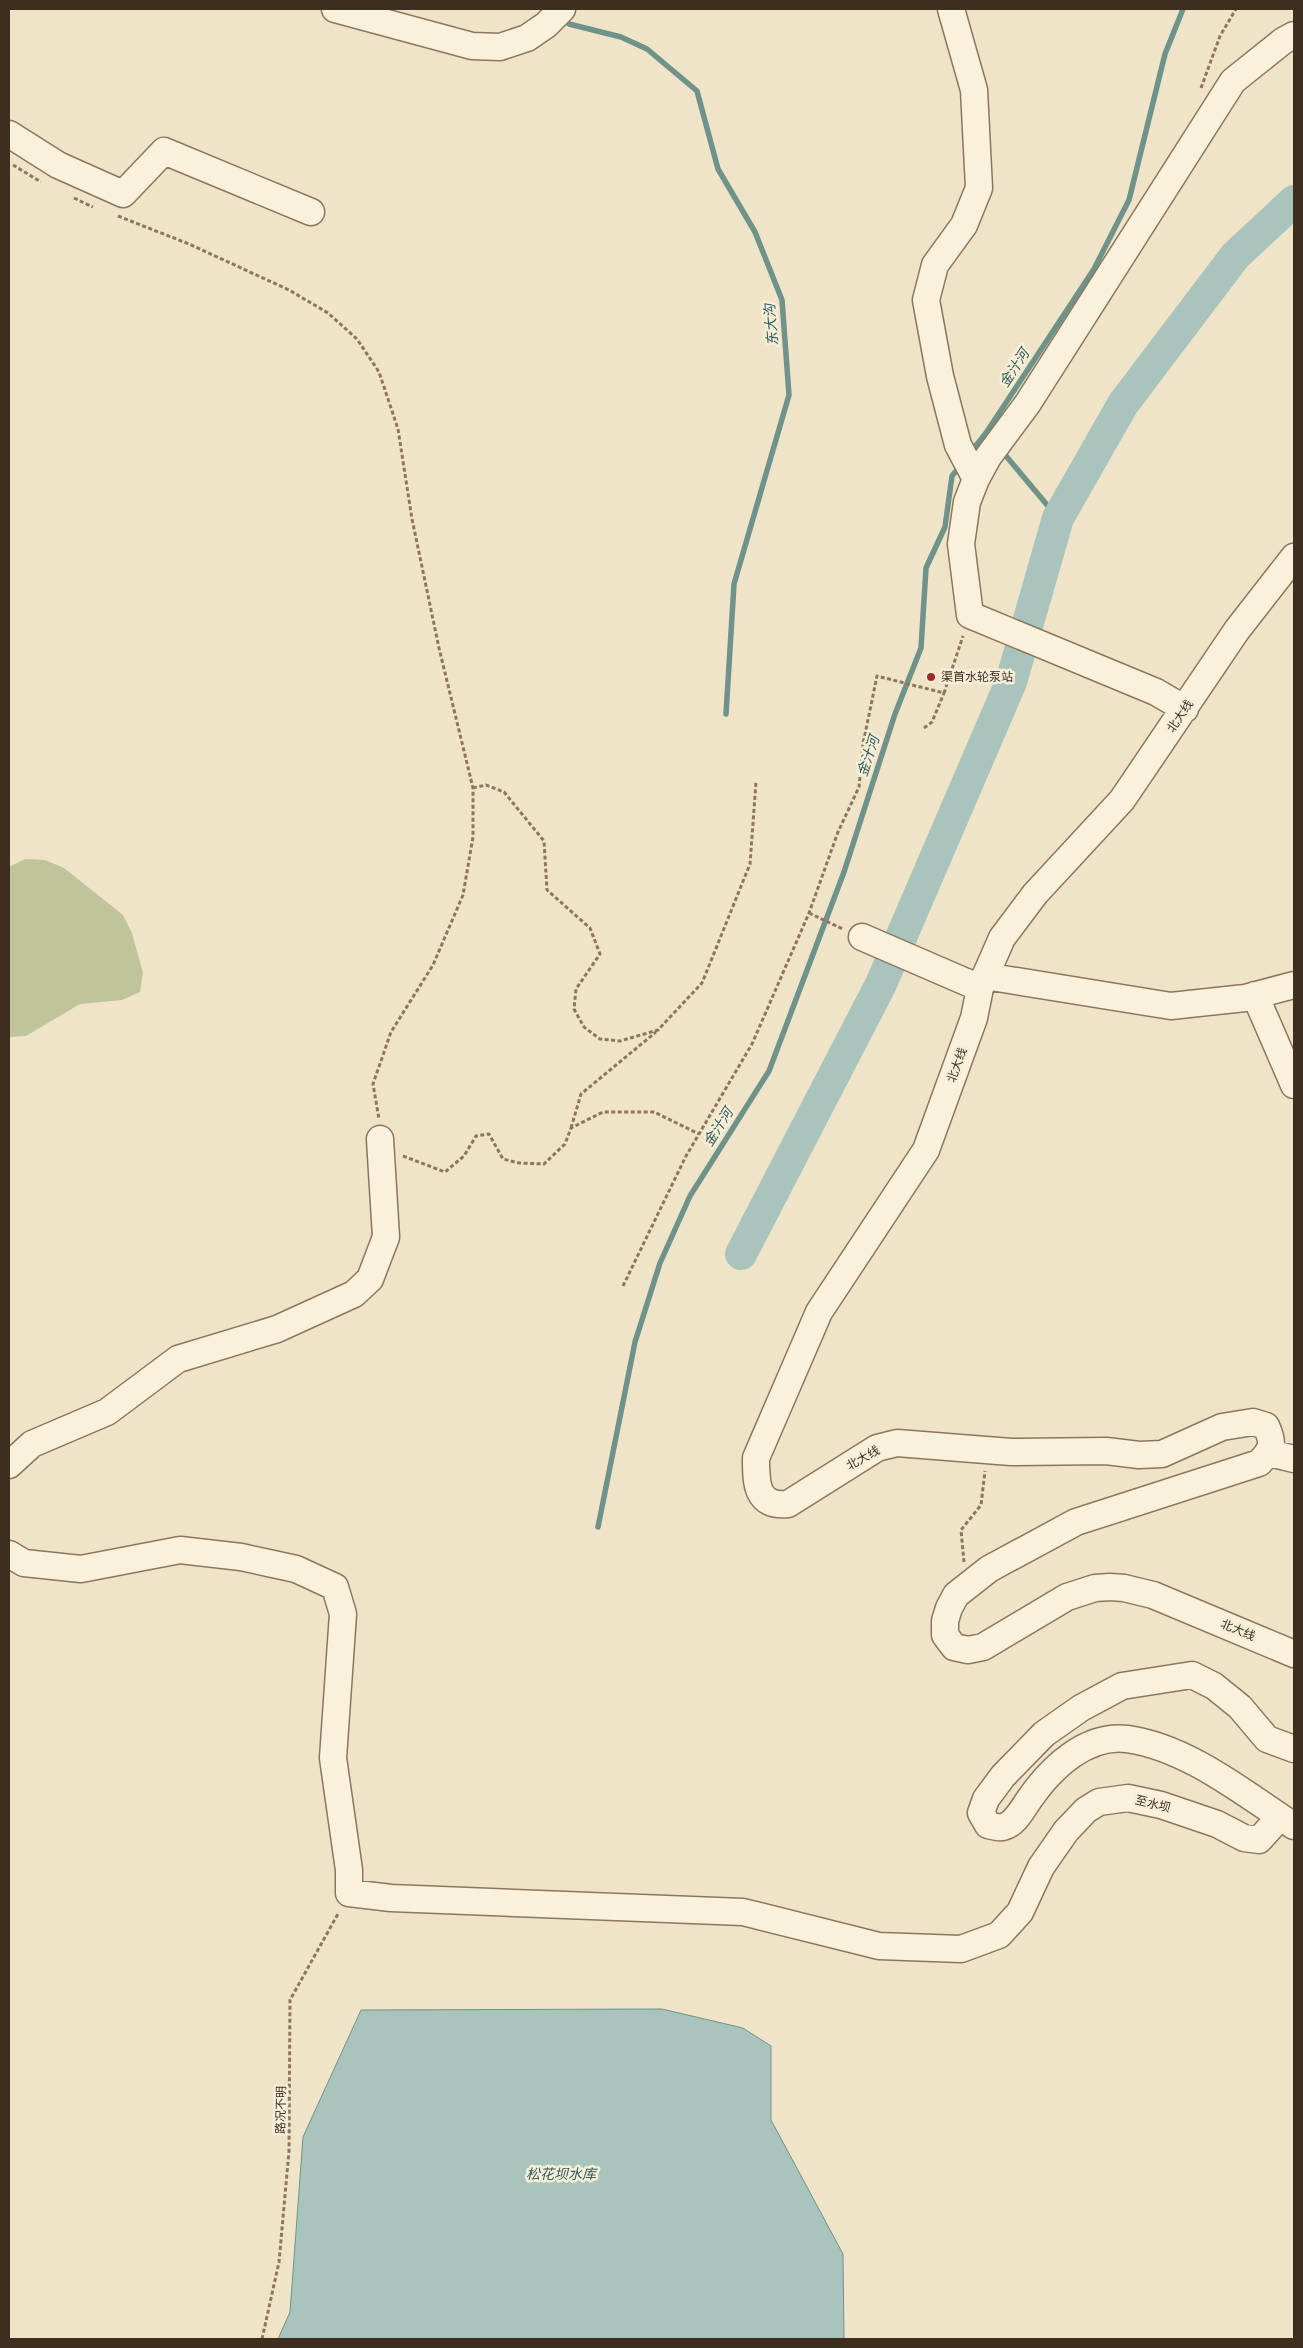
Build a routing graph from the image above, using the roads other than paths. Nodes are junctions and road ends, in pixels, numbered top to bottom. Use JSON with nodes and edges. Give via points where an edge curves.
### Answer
{"nodes":[{"id":1,"x":336,"y":9,"type":"edge"},
{"id":2,"x":562,"y":9,"type":"edge"},
{"id":3,"x":952,"y":9,"type":"edge"},
{"id":4,"x":1294,"y":35,"type":"edge"},
{"id":5,"x":9,"y":134,"type":"edge"},
{"id":6,"x":311,"y":212,"type":"dead end"},
{"id":7,"x":973,"y":462,"type":"junction"},
{"id":8,"x":1294,"y":557,"type":"edge"},
{"id":9,"x":1185,"y":709,"type":"junction"},
{"id":10,"x":862,"y":937,"type":"dead end"},
{"id":11,"x":982,"y":982,"type":"junction"},
{"id":12,"x":1294,"y":985,"type":"edge"},
{"id":13,"x":1255,"y":995,"type":"junction"},
{"id":14,"x":1294,"y":1085,"type":"edge"},
{"id":15,"x":380,"y":1139,"type":"road end"},
{"id":16,"x":1269,"y":1453,"type":"junction"},
{"id":17,"x":1294,"y":1459,"type":"edge"},
{"id":18,"x":9,"y":1464,"type":"edge"},
{"id":19,"x":9,"y":1554,"type":"edge"},
{"id":20,"x":1294,"y":1654,"type":"edge"},
{"id":21,"x":1294,"y":1749,"type":"edge"},
{"id":22,"x":1287,"y":1822,"type":"edge"}],
"edges":[{"from":1,"to":2,"type":"street","via":[[472,46],[500,47],[527,38]]},
{"from":3,"to":7,"type":"street","via":[[974,90],[979,188],[964,224],[935,265],[926,300],[940,376]]},
{"from":4,"to":7,"type":"street","via":[[1233,81],[1028,403]]},
{"from":5,"to":6,"type":"street","via":[[58,165],[123,194],[164,151]]},
{"from":7,"to":9,"type":"street","via":[[961,544],[970,615],[1156,692]]},
{"from":8,"to":9,"type":"street","name":"北大线","via":[[1237,630]]},
{"from":9,"to":11,"type":"street","name":"北大线","via":[[1122,800],[1002,938]]},
{"from":10,"to":11,"type":"street","via":[[944,972]]},
{"from":11,"to":13,"type":"street","via":[[1171,1006]]},
{"from":11,"to":16,"type":"street","name":"北大线","via":[[974,1018],[926,1150],[820,1312],[756,1458],[756,1480],[762,1497],[775,1505],[788,1504],[877,1448],[897,1443],[1011,1452],[1106,1451],[1139,1456],[1162,1454],[1222,1427],[1253,1422],[1266,1426],[1272,1439]]},
{"from":12,"to":13,"type":"street"},
{"from":13,"to":14,"type":"street"},
{"from":15,"to":18,"type":"street","via":[[386,1237],[370,1279],[354,1294],[277,1329],[178,1359],[107,1412],[32,1444]]},
{"from":16,"to":17,"type":"street"},
{"from":16,"to":20,"type":"street","name":"北大线","via":[[1259,1463],[1245,1469],[1076,1522],[989,1569],[956,1595],[945,1621],[945,1635],[954,1647],[968,1650],[983,1647],[1068,1597],[1095,1588],[1110,1587],[1153,1595]]},
{"from":19,"to":22,"type":"street","name":"至水坝","via":[[24,1563],[81,1568],[180,1550],[250,1559],[296,1570],[335,1587],[343,1614],[333,1758],[349,1870],[349,1893],[391,1898],[743,1912],[879,1946],[961,1948],[999,1934],[1020,1912],[1041,1867],[1066,1830],[1099,1802],[1128,1798],[1161,1805],[1217,1824],[1244,1838],[1259,1840]]},
{"from":21,"to":22,"type":"street","via":[[1267,1739],[1240,1706],[1214,1686],[1192,1675],[1122,1686],[1081,1708],[1044,1734],[1003,1776],[986,1799],[981,1813],[988,1826],[1003,1827],[1015,1819],[1047,1775],[1060,1764],[1099,1740],[1126,1739],[1159,1747],[1193,1761]]}]}
